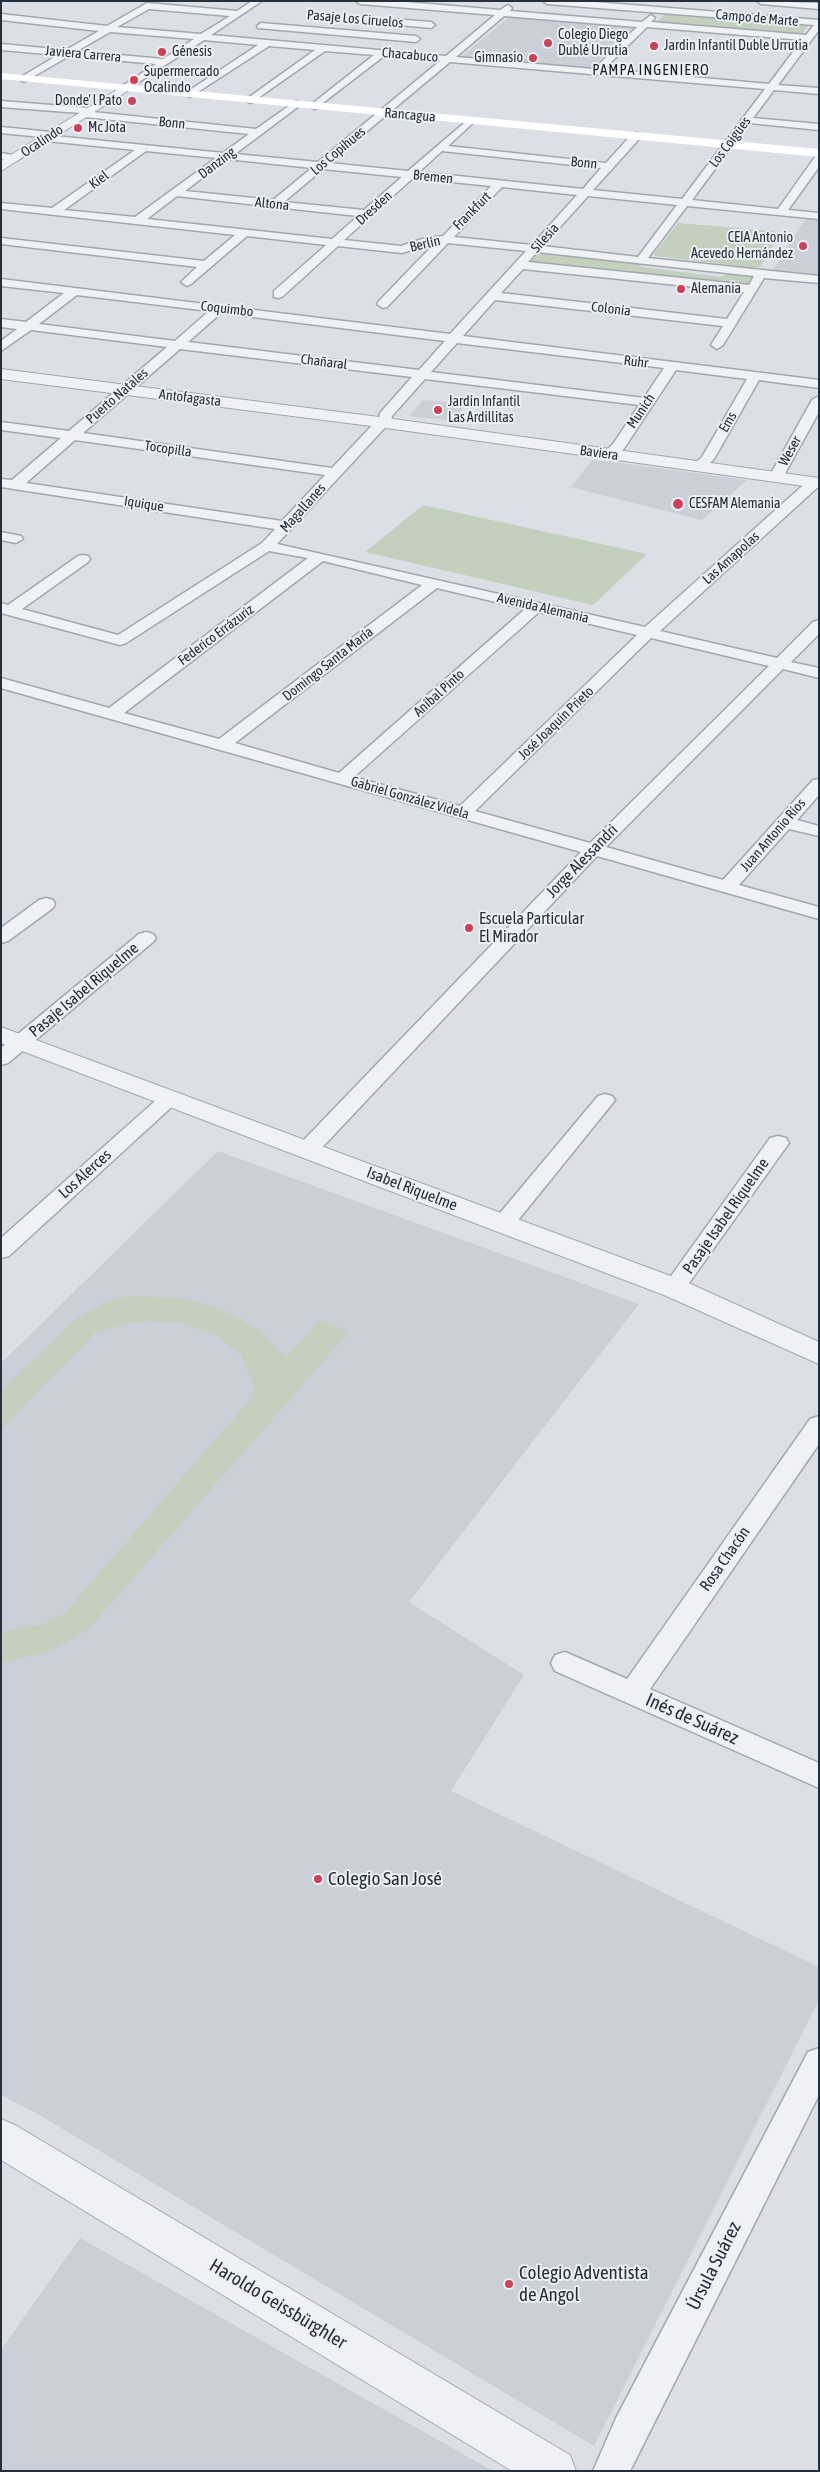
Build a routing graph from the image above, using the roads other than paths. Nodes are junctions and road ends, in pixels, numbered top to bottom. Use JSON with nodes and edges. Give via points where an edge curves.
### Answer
{"nodes":[{"id":1,"x":258,"y":1,"type":"edge"},
{"id":2,"x":360,"y":1,"type":"edge"},
{"id":3,"x":516,"y":1,"type":"edge"},
{"id":4,"x":547,"y":1,"type":"edge"},
{"id":5,"x":761,"y":1,"type":"edge"},
{"id":6,"x":372,"y":2,"type":"edge"},
{"id":7,"x":819,"y":6,"type":"edge"},
{"id":8,"x":659,"y":10,"type":"junction"},
{"id":9,"x":356,"y":13,"type":"dead end"},
{"id":10,"x":502,"y":14,"type":"junction"},
{"id":11,"x":239,"y":15,"type":"junction"},
{"id":12,"x":1,"y":16,"type":"edge"},
{"id":13,"x":302,"y":21,"type":"dead end"},
{"id":14,"x":385,"y":21,"type":"dead end"},
{"id":15,"x":342,"y":22,"type":"dead end"},
{"id":16,"x":819,"y":24,"type":"edge"},
{"id":17,"x":431,"y":25,"type":"dead end"},
{"id":18,"x":644,"y":25,"type":"junction"},
{"id":19,"x":261,"y":26,"type":"dead end"},
{"id":20,"x":109,"y":29,"type":"junction"},
{"id":21,"x":330,"y":32,"type":"junction"},
{"id":22,"x":204,"y":38,"type":"junction"},
{"id":23,"x":416,"y":38,"type":"dead end"},
{"id":24,"x":805,"y":42,"type":"junction"},
{"id":25,"x":267,"y":43,"type":"junction"},
{"id":26,"x":307,"y":46,"type":"junction"},
{"id":27,"x":819,"y":46,"type":"edge"},
{"id":28,"x":1,"y":47,"type":"edge"},
{"id":29,"x":323,"y":48,"type":"junction"},
{"id":30,"x":67,"y":53,"type":"junction"},
{"id":31,"x":382,"y":53,"type":"junction"},
{"id":32,"x":448,"y":59,"type":"junction"},
{"id":33,"x":165,"y":62,"type":"junction"},
{"id":34,"x":597,"y":72,"type":"junction"},
{"id":35,"x":1,"y":76,"type":"edge"},
{"id":36,"x":24,"y":79,"type":"junction"},
{"id":37,"x":771,"y":86,"type":"junction"},
{"id":38,"x":125,"y":88,"type":"junction"},
{"id":39,"x":819,"y":91,"type":"edge"},
{"id":40,"x":190,"y":94,"type":"junction"},
{"id":41,"x":251,"y":100,"type":"junction"},
{"id":42,"x":1,"y":104,"type":"edge"},
{"id":43,"x":296,"y":104,"type":"junction"},
{"id":44,"x":315,"y":106,"type":"junction"},
{"id":45,"x":87,"y":112,"type":"junction"},
{"id":46,"x":384,"y":112,"type":"junction"},
{"id":47,"x":746,"y":120,"type":"junction"},
{"id":48,"x":470,"y":121,"type":"junction"},
{"id":49,"x":819,"y":127,"type":"edge"},
{"id":50,"x":1,"y":130,"type":"edge"},
{"id":51,"x":259,"y":132,"type":"junction"},
{"id":52,"x":49,"y":136,"type":"junction"},
{"id":53,"x":636,"y":136,"type":"junction"},
{"id":54,"x":728,"y":145,"type":"junction"},
{"id":55,"x":144,"y":148,"type":"junction"},
{"id":56,"x":439,"y":148,"type":"junction"},
{"id":57,"x":819,"y":153,"type":"edge"},
{"id":58,"x":1,"y":156,"type":"edge"},
{"id":59,"x":227,"y":156,"type":"junction"},
{"id":60,"x":16,"y":158,"type":"junction"},
{"id":61,"x":819,"y":159,"type":"edge"},
{"id":62,"x":321,"y":166,"type":"junction"},
{"id":63,"x":610,"y":166,"type":"junction"},
{"id":64,"x":1,"y":167,"type":"edge"},
{"id":65,"x":411,"y":175,"type":"junction"},
{"id":66,"x":499,"y":184,"type":"junction"},
{"id":67,"x":586,"y":192,"type":"junction"},
{"id":68,"x":177,"y":193,"type":"junction"},
{"id":69,"x":684,"y":203,"type":"junction"},
{"id":70,"x":275,"y":204,"type":"junction"},
{"id":71,"x":1,"y":206,"type":"edge"},
{"id":72,"x":54,"y":212,"type":"junction"},
{"id":73,"x":781,"y":212,"type":"junction"},
{"id":74,"x":367,"y":214,"type":"junction"},
{"id":75,"x":819,"y":216,"type":"edge"},
{"id":76,"x":138,"y":221,"type":"junction"},
{"id":77,"x":244,"y":233,"type":"junction"},
{"id":78,"x":445,"y":239,"type":"junction"},
{"id":79,"x":1,"y":241,"type":"edge"},
{"id":80,"x":334,"y":242,"type":"junction"},
{"id":81,"x":535,"y":249,"type":"junction"},
{"id":82,"x":641,"y":260,"type":"junction"},
{"id":83,"x":207,"y":265,"type":"junction"},
{"id":84,"x":521,"y":265,"type":"junction"},
{"id":85,"x":762,"y":274,"type":"junction"},
{"id":86,"x":819,"y":280,"type":"edge"},
{"id":87,"x":1,"y":282,"type":"edge"},
{"id":88,"x":187,"y":282,"type":"dead end"},
{"id":89,"x":752,"y":289,"type":"junction"},
{"id":90,"x":74,"y":290,"type":"junction"},
{"id":91,"x":278,"y":294,"type":"dead end"},
{"id":92,"x":492,"y":296,"type":"junction"},
{"id":93,"x":383,"y":304,"type":"dead end"},
{"id":94,"x":220,"y":308,"type":"junction"},
{"id":95,"x":1,"y":323,"type":"edge"},
{"id":96,"x":730,"y":323,"type":"junction"},
{"id":97,"x":28,"y":326,"type":"junction"},
{"id":98,"x":453,"y":339,"type":"junction"},
{"id":99,"x":178,"y":344,"type":"junction"},
{"id":100,"x":717,"y":344,"type":"dead end"},
{"id":101,"x":1,"y":347,"type":"edge"},
{"id":102,"x":672,"y":366,"type":"junction"},
{"id":103,"x":1,"y":374,"type":"edge"},
{"id":104,"x":422,"y":374,"type":"junction"},
{"id":105,"x":755,"y":376,"type":"junction"},
{"id":106,"x":819,"y":384,"type":"edge"},
{"id":107,"x":124,"y":390,"type":"junction"},
{"id":108,"x":819,"y":400,"type":"edge"},
{"id":109,"x":647,"y":402,"type":"junction"},
{"id":110,"x":380,"y":422,"type":"junction"},
{"id":111,"x":1,"y":426,"type":"edge"},
{"id":112,"x":71,"y":436,"type":"junction"},
{"id":113,"x":609,"y":454,"type":"junction"},
{"id":114,"x":699,"y":466,"type":"junction"},
{"id":115,"x":334,"y":472,"type":"junction"},
{"id":116,"x":776,"y":477,"type":"junction"},
{"id":117,"x":817,"y":482,"type":"edge"},
{"id":118,"x":8,"y":484,"type":"edge"},
{"id":119,"x":287,"y":526,"type":"junction"},
{"id":120,"x":1,"y":536,"type":"edge"},
{"id":121,"x":16,"y":539,"type":"dead end"},
{"id":122,"x":266,"y":546,"type":"junction"},
{"id":123,"x":320,"y":556,"type":"junction"},
{"id":124,"x":83,"y":559,"type":"dead end"},
{"id":125,"x":434,"y":583,"type":"junction"},
{"id":126,"x":536,"y":607,"type":"junction"},
{"id":127,"x":6,"y":609,"type":"edge"},
{"id":128,"x":819,"y":625,"type":"edge"},
{"id":129,"x":648,"y":633,"type":"junction"},
{"id":130,"x":780,"y":664,"type":"junction"},
{"id":131,"x":819,"y":673,"type":"edge"},
{"id":132,"x":1,"y":683,"type":"edge"},
{"id":133,"x":112,"y":714,"type":"junction"},
{"id":134,"x":222,"y":745,"type":"junction"},
{"id":135,"x":342,"y":779,"type":"junction"},
{"id":136,"x":819,"y":784,"type":"edge"},
{"id":137,"x":463,"y":813,"type":"junction"},
{"id":138,"x":784,"y":822,"type":"junction"},
{"id":139,"x":819,"y":831,"type":"edge"},
{"id":140,"x":594,"y":849,"type":"junction"},
{"id":141,"x":728,"y":886,"type":"junction"},
{"id":142,"x":46,"y":904,"type":"dead end"},
{"id":143,"x":819,"y":913,"type":"edge"},
{"id":144,"x":1,"y":938,"type":"edge"},
{"id":145,"x":146,"y":938,"type":"dead end"},
{"id":146,"x":12,"y":1038,"type":"edge"},
{"id":147,"x":1,"y":1059,"type":"edge"},
{"id":148,"x":170,"y":1098,"type":"junction"},
{"id":149,"x":605,"y":1100,"type":"dead end"},
{"id":150,"x":778,"y":1143,"type":"dead end"},
{"id":151,"x":307,"y":1150,"type":"junction"},
{"id":152,"x":503,"y":1224,"type":"junction"},
{"id":153,"x":1,"y":1251,"type":"edge"},
{"id":154,"x":674,"y":1288,"type":"junction"},
{"id":155,"x":819,"y":1354,"type":"edge"},
{"id":156,"x":819,"y":1425,"type":"edge"},
{"id":157,"x":565,"y":1663,"type":"dead end"},
{"id":158,"x":632,"y":1693,"type":"junction"},
{"id":159,"x":819,"y":1776,"type":"edge"},
{"id":160,"x":819,"y":2062,"type":"edge"},
{"id":161,"x":1,"y":2138,"type":"edge"},
{"id":162,"x":554,"y":2471,"type":"edge"},
{"id":163,"x":611,"y":2471,"type":"edge"}],
"edges":[{"from":1,"to":11,"type":"street","name":"Ocalindo"},
{"from":2,"to":6,"type":"street"},
{"from":3,"to":10,"type":"street","name":"Los Copihues"},
{"from":4,"to":8,"type":"street","name":"Campo de Marte"},
{"from":5,"to":7,"type":"street"},
{"from":6,"to":9,"type":"street"},
{"from":6,"to":10,"type":"street"},
{"from":8,"to":16,"type":"street","name":"Campo de Marte"},
{"from":8,"to":18,"type":"street"},
{"from":10,"to":18,"type":"street"},
{"from":10,"to":32,"type":"street","name":"Los Copihues"},
{"from":11,"to":13,"type":"street"},
{"from":11,"to":20,"type":"street","via":[[147,6]]},
{"from":11,"to":22,"type":"street","name":"Ocalindo"},
{"from":12,"to":20,"type":"street","name":"Chacabuco"},
{"from":14,"to":17,"type":"street","name":"Pasaje Los Ciruelos"},
{"from":15,"to":21,"type":"street"},
{"from":16,"to":24,"type":"street","name":"Los Coigües"},
{"from":18,"to":24,"type":"street"},
{"from":18,"to":34,"type":"street"},
{"from":19,"to":21,"type":"street"},
{"from":20,"to":22,"type":"street","name":"Chacabuco"},
{"from":20,"to":30,"type":"street"},
{"from":21,"to":23,"type":"street"},
{"from":21,"to":26,"type":"street"},
{"from":22,"to":25,"type":"street","name":"Chacabuco"},
{"from":22,"to":33,"type":"street","name":"Ocalindo"},
{"from":24,"to":27,"type":"street"},
{"from":24,"to":37,"type":"street","name":"Los Coigües"},
{"from":25,"to":26,"type":"street","name":"Chacabuco"},
{"from":25,"to":40,"type":"street"},
{"from":26,"to":29,"type":"street","name":"Chacabuco"},
{"from":28,"to":30,"type":"street","name":"Javiera Carrera"},
{"from":29,"to":31,"type":"street","name":"Chacabuco"},
{"from":29,"to":41,"type":"street"},
{"from":30,"to":33,"type":"street","name":"Javiera Carrera"},
{"from":30,"to":36,"type":"street"},
{"from":31,"to":32,"type":"street","name":"Chacabuco"},
{"from":31,"to":44,"type":"street"},
{"from":32,"to":34,"type":"street","name":"Chacabuco"},
{"from":32,"to":46,"type":"street","name":"Los Copihues"},
{"from":33,"to":38,"type":"street","name":"Ocalindo"},
{"from":34,"to":37,"type":"street","name":"Chacabuco"},
{"from":35,"to":36,"type":"main road","name":"Rancagua"},
{"from":36,"to":38,"type":"main road","name":"Rancagua"},
{"from":37,"to":39,"type":"street","name":"Chacabuco"},
{"from":37,"to":47,"type":"street","name":"Los Coigües","via":[[766,100]]},
{"from":38,"to":40,"type":"main road","name":"Rancagua"},
{"from":38,"to":45,"type":"street","name":"Ocalindo"},
{"from":40,"to":41,"type":"main road","name":"Rancagua"},
{"from":41,"to":43,"type":"main road","name":"Rancagua"},
{"from":42,"to":45,"type":"street","name":"Bonn"},
{"from":43,"to":44,"type":"main road","name":"Rancagua"},
{"from":43,"to":51,"type":"street","name":"Danzing"},
{"from":44,"to":46,"type":"main road","name":"Rancagua"},
{"from":45,"to":51,"type":"street","name":"Bonn"},
{"from":45,"to":52,"type":"street","name":"Ocalindo"},
{"from":46,"to":48,"type":"main road","name":"Rancagua"},
{"from":46,"to":62,"type":"street","name":"Los Copihues"},
{"from":47,"to":49,"type":"street"},
{"from":47,"to":54,"type":"street","name":"Los Coigües"},
{"from":48,"to":53,"type":"main road","name":"Rancagua"},
{"from":48,"to":56,"type":"street","name":"Dresden"},
{"from":50,"to":52,"type":"street","name":"Bremen"},
{"from":51,"to":59,"type":"street","name":"Danzing"},
{"from":52,"to":55,"type":"street","name":"Bremen"},
{"from":52,"to":60,"type":"street","name":"Ocalindo"},
{"from":53,"to":54,"type":"main road","name":"Rancagua"},
{"from":53,"to":63,"type":"street","name":"Silesia"},
{"from":54,"to":57,"type":"main road","name":"Rancagua"},
{"from":54,"to":69,"type":"street","name":"Los Coigües"},
{"from":55,"to":59,"type":"street","name":"Bremen"},
{"from":55,"to":72,"type":"street","name":"Kiel"},
{"from":56,"to":63,"type":"street","name":"Bonn"},
{"from":56,"to":65,"type":"street","name":"Dresden"},
{"from":58,"to":60,"type":"street"},
{"from":59,"to":62,"type":"street","name":"Bremen"},
{"from":59,"to":68,"type":"street","name":"Danzing"},
{"from":60,"to":64,"type":"street","name":"Ocalindo"},
{"from":61,"to":73,"type":"street","via":[[806,185]]},
{"from":62,"to":65,"type":"street","name":"Bremen"},
{"from":62,"to":70,"type":"street","name":"Los Copihues"},
{"from":63,"to":67,"type":"street","name":"Silesia"},
{"from":65,"to":66,"type":"street","name":"Bremen"},
{"from":65,"to":74,"type":"street","name":"Dresden"},
{"from":66,"to":67,"type":"street","name":"Bremen"},
{"from":66,"to":78,"type":"street","name":"Frankfurt"},
{"from":67,"to":69,"type":"street","name":"Bremen"},
{"from":67,"to":81,"type":"street","name":"Silesia"},
{"from":68,"to":70,"type":"street","name":"Altona"},
{"from":68,"to":76,"type":"street","name":"Danzing"},
{"from":69,"to":73,"type":"street","name":"Bremen"},
{"from":69,"to":82,"type":"street","name":"Los Coigües"},
{"from":70,"to":74,"type":"street","name":"Altona"},
{"from":71,"to":72,"type":"street","name":"Berlín"},
{"from":72,"to":76,"type":"street","name":"Berlín"},
{"from":73,"to":75,"type":"street","name":"Bremen"},
{"from":74,"to":80,"type":"street","name":"Dresden"},
{"from":76,"to":77,"type":"street","name":"Berlín"},
{"from":77,"to":80,"type":"street","name":"Berlín"},
{"from":77,"to":83,"type":"street"},
{"from":78,"to":80,"type":"street","name":"Berlín","via":[[426,241],[402,250]]},
{"from":78,"to":81,"type":"street","name":"Berlín"},
{"from":78,"to":93,"type":"street","name":"Frankfurt"},
{"from":79,"to":83,"type":"street"},
{"from":80,"to":91,"type":"street","name":"Dresden"},
{"from":81,"to":82,"type":"street","name":"Berlín"},
{"from":81,"to":84,"type":"street","name":"Silesia"},
{"from":82,"to":85,"type":"street","name":"Berlín"},
{"from":83,"to":88,"type":"street"},
{"from":84,"to":89,"type":"street"},
{"from":84,"to":92,"type":"street","name":"Silesia"},
{"from":85,"to":86,"type":"street","name":"Berlín"},
{"from":85,"to":89,"type":"street"},
{"from":87,"to":90,"type":"street","name":"Coquimbo"},
{"from":89,"to":96,"type":"street"},
{"from":90,"to":94,"type":"street","name":"Coquimbo"},
{"from":90,"to":97,"type":"street"},
{"from":92,"to":96,"type":"street","name":"Colonia"},
{"from":92,"to":98,"type":"street","name":"Silesia"},
{"from":94,"to":98,"type":"street","name":"Coquimbo"},
{"from":94,"to":99,"type":"street","name":"Puerto Natales"},
{"from":95,"to":97,"type":"street","name":"Chañaral"},
{"from":96,"to":100,"type":"street"},
{"from":97,"to":99,"type":"street","name":"Chañaral"},
{"from":97,"to":101,"type":"street"},
{"from":98,"to":102,"type":"street","name":"Ruhr"},
{"from":98,"to":104,"type":"street","name":"Magallanes"},
{"from":99,"to":104,"type":"street","name":"Chañaral"},
{"from":99,"to":107,"type":"street","name":"Puerto Natales"},
{"from":102,"to":105,"type":"street","name":"Ruhr"},
{"from":102,"to":109,"type":"street","name":"Munich"},
{"from":103,"to":107,"type":"street","name":"Antofagasta"},
{"from":104,"to":109,"type":"street","name":"Chañaral"},
{"from":104,"to":110,"type":"street","name":"Magallanes"},
{"from":105,"to":106,"type":"street","name":"Ruhr"},
{"from":105,"to":114,"type":"street","name":"Ems","via":[[708,459]]},
{"from":107,"to":110,"type":"street","name":"Antofagasta"},
{"from":107,"to":112,"type":"street","name":"Puerto Natales"},
{"from":108,"to":116,"type":"street","name":"Weser"},
{"from":109,"to":113,"type":"street","name":"Munich","via":[[618,447]]},
{"from":110,"to":113,"type":"street","name":"Baviera"},
{"from":110,"to":115,"type":"street","name":"Magallanes"},
{"from":111,"to":112,"type":"street","name":"Tocopilla"},
{"from":112,"to":115,"type":"street","name":"Tocopilla"},
{"from":112,"to":118,"type":"street","name":"Puerto Natales"},
{"from":113,"to":114,"type":"street","name":"Baviera"},
{"from":114,"to":116,"type":"street","name":"Baviera"},
{"from":115,"to":119,"type":"street","name":"Magallanes"},
{"from":116,"to":117,"type":"street","name":"Baviera"},
{"from":117,"to":129,"type":"street","name":"Las Amapolas"},
{"from":118,"to":119,"type":"street","name":"Iquique"},
{"from":119,"to":122,"type":"street","name":"Magallanes"},
{"from":120,"to":121,"type":"street"},
{"from":122,"to":123,"type":"street","name":"Avenida Alemania"},
{"from":122,"to":127,"type":"street","name":"Magallanes","via":[[120,640]]},
{"from":123,"to":125,"type":"street","name":"Avenida Alemania"},
{"from":123,"to":133,"type":"street","name":"Federico Errázuriz"},
{"from":124,"to":127,"type":"street"},
{"from":125,"to":126,"type":"street","name":"Avenida Alemania"},
{"from":125,"to":134,"type":"street","name":"Domingo Santa María"},
{"from":126,"to":129,"type":"street","name":"Avenida Alemania"},
{"from":126,"to":135,"type":"street","name":"Aníbal Pinto"},
{"from":128,"to":130,"type":"street","name":"Jorge Alessandri"},
{"from":129,"to":130,"type":"street","name":"Avenida Alemania"},
{"from":129,"to":137,"type":"street","name":"José Joaquín Prieto"},
{"from":130,"to":131,"type":"street","name":"Avenida Alemania"},
{"from":130,"to":140,"type":"street","name":"Jorge Alessandri"},
{"from":132,"to":133,"type":"street","name":"Gabriel González Videla"},
{"from":133,"to":134,"type":"street","name":"Gabriel González Videla"},
{"from":134,"to":135,"type":"street","name":"Gabriel González Videla"},
{"from":135,"to":137,"type":"street","name":"Gabriel González Videla"},
{"from":136,"to":138,"type":"street","name":"Juan Antonio Ríos"},
{"from":137,"to":140,"type":"street","name":"Gabriel González Videla"},
{"from":138,"to":139,"type":"street"},
{"from":138,"to":141,"type":"street","name":"Juan Antonio Ríos"},
{"from":140,"to":141,"type":"street","name":"Gabriel González Videla"},
{"from":140,"to":151,"type":"street","name":"Jorge Alessandri"},
{"from":141,"to":143,"type":"street","name":"Gabriel González Videla"},
{"from":142,"to":144,"type":"street"},
{"from":145,"to":146,"type":"street","name":"Pasaje Isabel Riquelme"},
{"from":146,"to":147,"type":"street","name":"Pasaje Isabel Riquelme"},
{"from":146,"to":148,"type":"street","name":"Isabel Riquelme"},
{"from":148,"to":151,"type":"street","name":"Isabel Riquelme"},
{"from":148,"to":153,"type":"street","name":"Los Alerces"},
{"from":149,"to":152,"type":"street"},
{"from":150,"to":154,"type":"street","name":"Pasaje Isabel Riquelme"},
{"from":151,"to":152,"type":"street","name":"Isabel Riquelme"},
{"from":152,"to":154,"type":"street","name":"Isabel Riquelme"},
{"from":154,"to":155,"type":"street","name":"Isabel Riquelme"},
{"from":156,"to":158,"type":"street","name":"Rosa Chacón"},
{"from":157,"to":158,"type":"street","name":"Inés de Suárez"},
{"from":158,"to":159,"type":"street","name":"Inés de Suárez"},
{"from":160,"to":163,"type":"street","name":"Úrsula Suárez","via":[[629,2430]]},
{"from":161,"to":162,"type":"street","name":"Haroldo Geissbürghler"}]}
